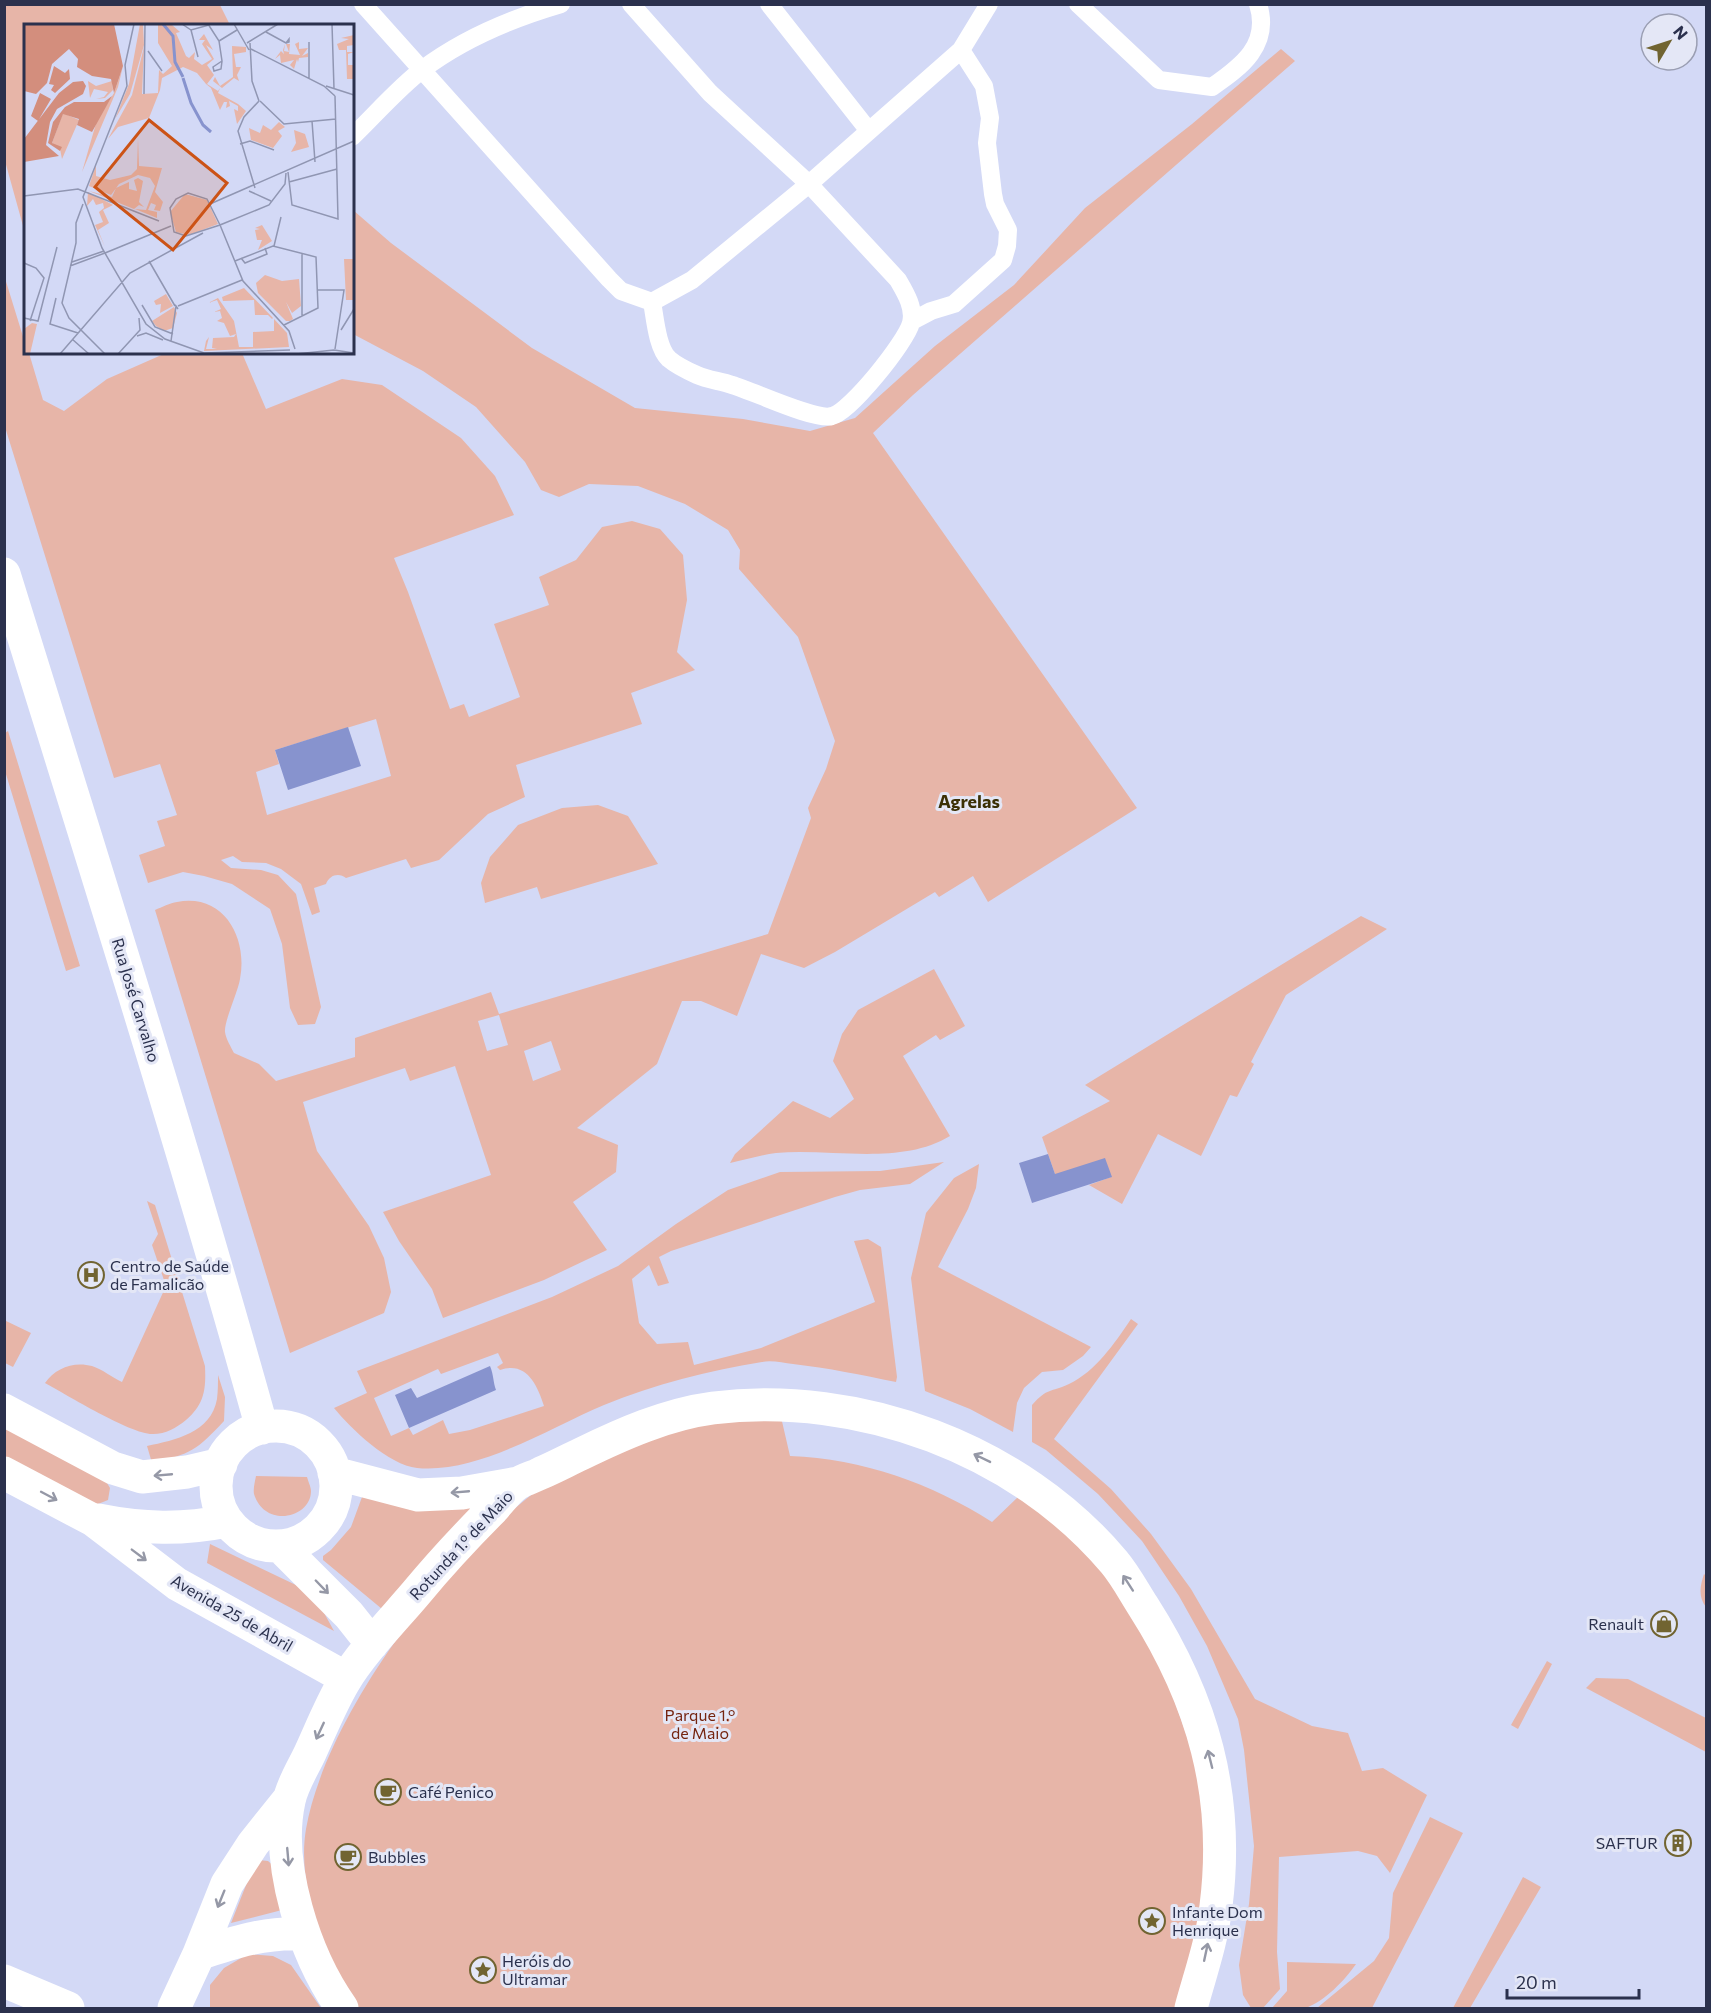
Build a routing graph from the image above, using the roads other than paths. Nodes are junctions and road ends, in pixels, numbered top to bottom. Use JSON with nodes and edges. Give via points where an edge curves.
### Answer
{"nodes":[{"id":1,"x":363,"y":4,"type":"edge"},
{"id":2,"x":561,"y":4,"type":"edge"},
{"id":3,"x":631,"y":4,"type":"edge"},
{"id":4,"x":769,"y":4,"type":"edge"},
{"id":5,"x":988,"y":4,"type":"edge"},
{"id":6,"x":1078,"y":4,"type":"edge"},
{"id":7,"x":1258,"y":4,"type":"edge"},
{"id":8,"x":961,"y":50,"type":"junction"},
{"id":9,"x":421,"y":70,"type":"junction"},
{"id":10,"x":869,"y":131,"type":"junction"},
{"id":11,"x":354,"y":135,"type":"edge"},
{"id":12,"x":809,"y":184,"type":"junction"},
{"id":13,"x":652,"y":302,"type":"junction"},
{"id":14,"x":912,"y":321,"type":"junction"},
{"id":15,"x":4,"y":574,"type":"edge"},
{"id":16,"x":4,"y":1410,"type":"edge"},
{"id":17,"x":262,"y":1428,"type":"junction"},
{"id":18,"x":220,"y":1464,"type":"junction"},
{"id":19,"x":4,"y":1473,"type":"edge"},
{"id":20,"x":334,"y":1473,"type":"junction"},
{"id":21,"x":518,"y":1483,"type":"junction"},
{"id":22,"x":93,"y":1520,"type":"junction"},
{"id":23,"x":227,"y":1521,"type":"junction"},
{"id":24,"x":280,"y":1546,"type":"junction"},
{"id":25,"x":372,"y":1644,"type":"junction"},
{"id":26,"x":346,"y":1678,"type":"junction"},
{"id":27,"x":289,"y":1799,"type":"junction"},
{"id":28,"x":303,"y":1934,"type":"junction"},
{"id":29,"x":199,"y":1954,"type":"junction"},
{"id":30,"x":4,"y":1981,"type":"edge"},
{"id":31,"x":68,"y":2008,"type":"edge"},
{"id":32,"x":174,"y":2008,"type":"edge"},
{"id":33,"x":342,"y":2008,"type":"edge"},
{"id":34,"x":1191,"y":2008,"type":"edge"}],
"edges":[{"from":1,"to":9,"type":"lane"},
{"from":2,"to":9,"type":"lane","via":[[527,14]]},
{"from":3,"to":12,"type":"lane","via":[[710,93]]},
{"from":4,"to":10,"type":"lane"},
{"from":5,"to":8,"type":"lane"},
{"from":6,"to":7,"type":"lane","via":[[1159,80],[1212,87],[1239,68],[1252,52],[1262,31]]},
{"from":8,"to":10,"type":"lane"},
{"from":8,"to":14,"type":"lane","via":[[984,86],[990,118],[987,143],[993,194],[1008,231],[1007,246],[1003,260],[954,304]]},
{"from":9,"to":11,"type":"lane"},
{"from":9,"to":13,"type":"lane","via":[[609,279],[621,291]]},
{"from":10,"to":12,"type":"lane"},
{"from":12,"to":13,"type":"lane","via":[[692,280]]},
{"from":12,"to":14,"type":"lane","via":[[898,280],[907,295]]},
{"from":13,"to":14,"type":"lane","via":[[657,333],[668,358],[699,376],[800,411],[831,417],[844,410],[873,379],[905,338]]},
{"from":15,"to":17,"type":"main road","name":"Rua José Carvalho","via":[[113,923]]},
{"from":18,"to":16,"type":"main road","one_way":true,"via":[[142,1477],[114,1468]]},
{"from":17,"to":18,"type":"main road","via":[[244,1435]]},
{"from":17,"to":20,"type":"main road","via":[[281,1426],[315,1441],[327,1455]]},
{"from":18,"to":23,"type":"main road","via":[[216,1483],[218,1503]]},
{"from":19,"to":22,"type":"main road","name":"Avenida 25 de Abril","one_way":true},
{"from":21,"to":20,"type":"main road","one_way":true,"via":[[462,1493],[418,1495]]},
{"from":20,"to":24,"type":"main road","via":[[336,1493],[330,1513],[318,1530],[300,1541]]},
{"from":21,"to":25,"type":"main road","name":"Rotunda 1.º de Maio"},
{"from":34,"to":21,"type":"main road","name":"Rotunda 1.º de Maio","one_way":true,"via":[[1216,1908],[1220,1848],[1216,1781],[1203,1728],[1174,1661],[1116,1564],[1072,1519],[1025,1482],[953,1444],[906,1428],[825,1408],[767,1404],[708,1408],[673,1417],[618,1436]]},
{"from":22,"to":23,"type":"main road","name":"Avenida 25 de Abril","via":[[137,1528],[196,1527]]},
{"from":22,"to":26,"type":"main road","name":"Avenida 25 de Abril","one_way":true,"via":[[177,1584]]},
{"from":23,"to":24,"type":"main road","via":[[260,1545]]},
{"from":24,"to":25,"type":"main road","one_way":true,"via":[[343,1608]]},
{"from":25,"to":26,"type":"main road","name":"Rotunda 1.º de Maio"},
{"from":26,"to":27,"type":"main road","name":"Rotunda 1.º de Maio","one_way":true},
{"from":27,"to":28,"type":"main road","name":"Rotunda 1.º de Maio","one_way":true,"via":[[286,1839],[290,1879]]},
{"from":27,"to":29,"type":"main road","one_way":true,"via":[[227,1884]]},
{"from":28,"to":29,"type":"main road","via":[[243,1939]]},
{"from":28,"to":33,"type":"main road","name":"Rotunda 1.º de Maio"},
{"from":29,"to":32,"type":"main road"},
{"from":30,"to":31,"type":"main road"}]}
